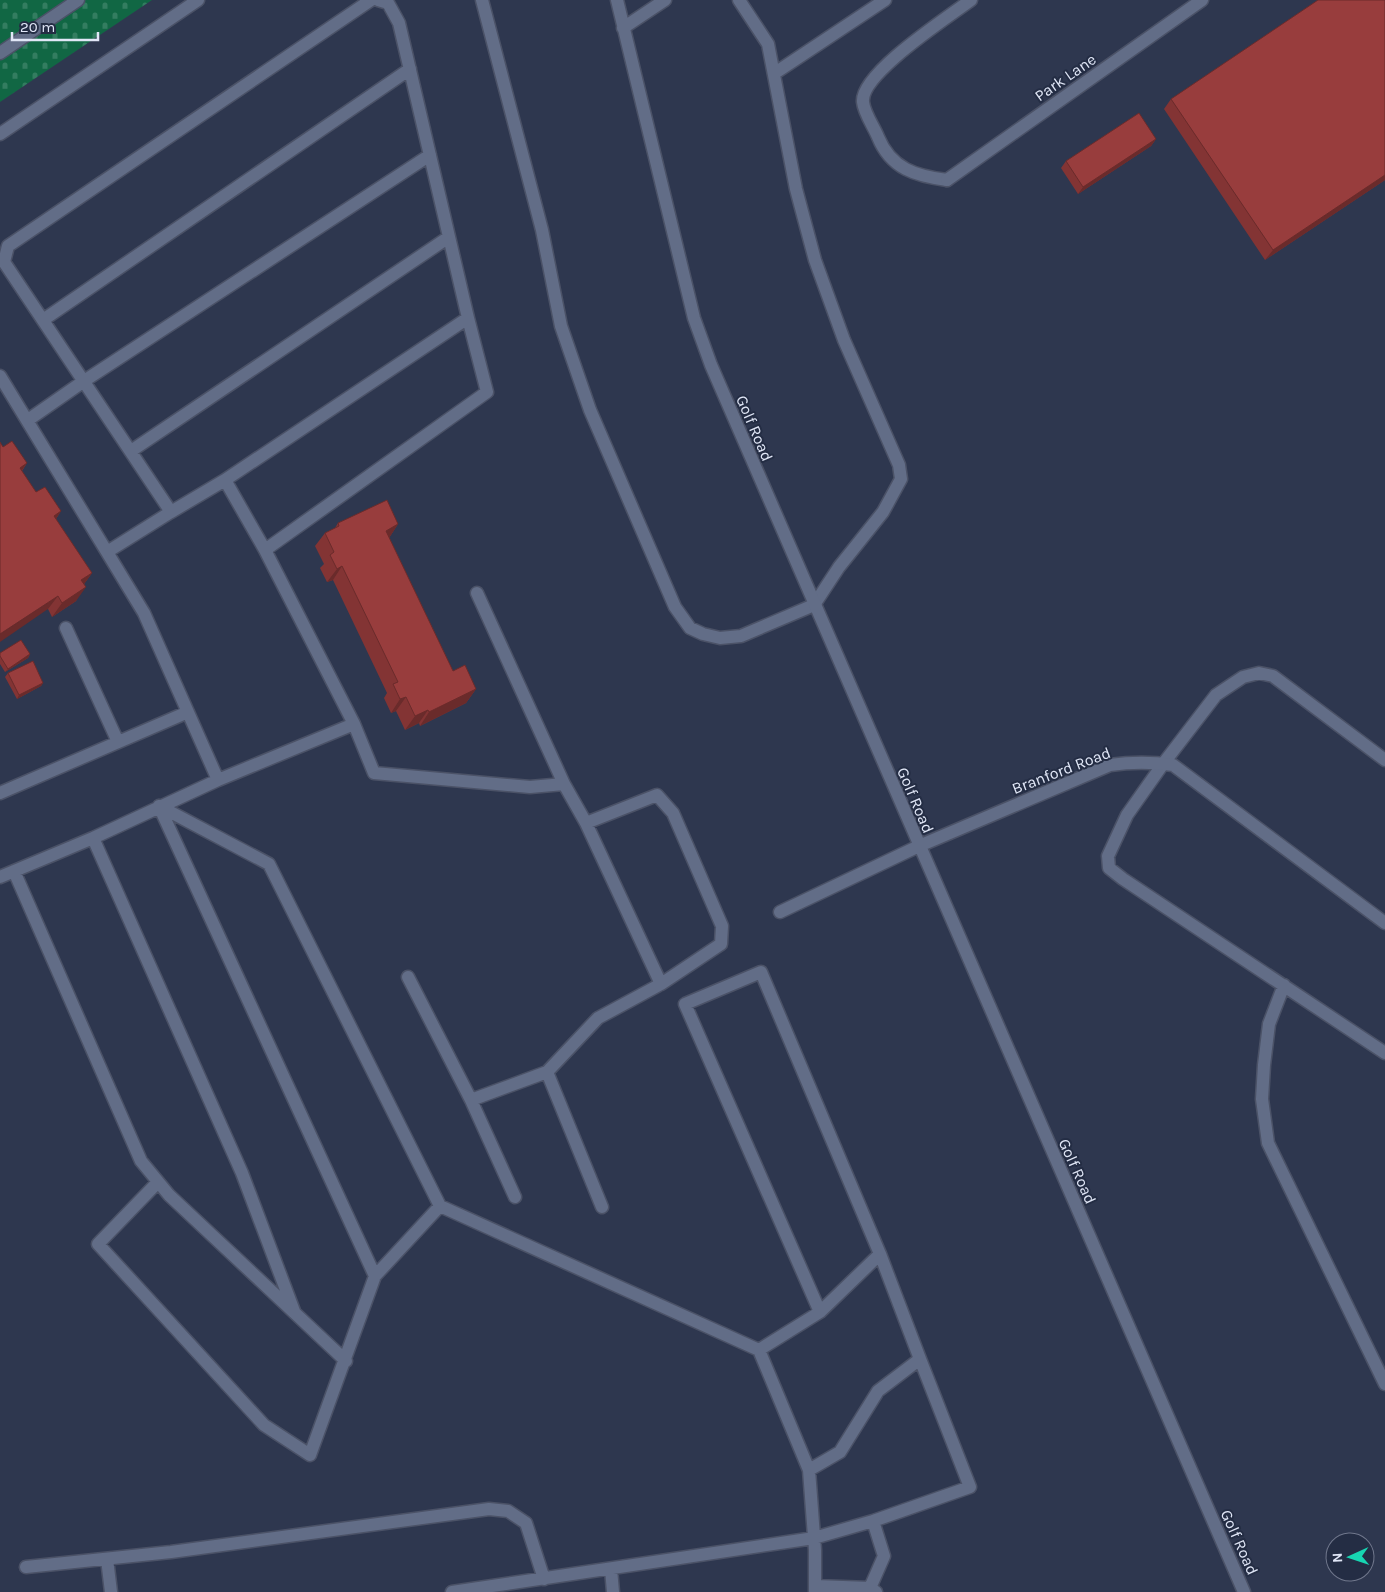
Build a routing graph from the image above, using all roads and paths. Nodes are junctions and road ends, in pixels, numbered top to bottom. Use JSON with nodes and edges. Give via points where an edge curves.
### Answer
{"nodes":[{"id":1,"x":78,"y":0,"type":"edge"},
{"id":2,"x":198,"y":0,"type":"edge"},
{"id":3,"x":371,"y":0,"type":"edge"},
{"id":4,"x":378,"y":0,"type":"edge"},
{"id":5,"x":482,"y":0,"type":"edge"},
{"id":6,"x":617,"y":0,"type":"edge"},
{"id":7,"x":665,"y":0,"type":"edge"},
{"id":8,"x":739,"y":0,"type":"edge"},
{"id":9,"x":885,"y":0,"type":"edge"},
{"id":10,"x":970,"y":0,"type":"edge"},
{"id":11,"x":1202,"y":0,"type":"edge"},
{"id":12,"x":624,"y":28,"type":"junction"},
{"id":13,"x":0,"y":53,"type":"edge"},
{"id":14,"x":410,"y":69,"type":"junction"},
{"id":15,"x":775,"y":72,"type":"junction"},
{"id":16,"x":0,"y":134,"type":"edge"},
{"id":17,"x":430,"y":155,"type":"junction"},
{"id":18,"x":449,"y":237,"type":"junction"},
{"id":19,"x":468,"y":318,"type":"junction"},
{"id":20,"x":43,"y":320,"type":"junction"},
{"id":21,"x":0,"y":376,"type":"edge"},
{"id":22,"x":84,"y":381,"type":"junction"},
{"id":23,"x":28,"y":420,"type":"junction"},
{"id":24,"x":131,"y":451,"type":"junction"},
{"id":25,"x":225,"y":480,"type":"junction"},
{"id":26,"x":171,"y":512,"type":"junction"},
{"id":27,"x":265,"y":550,"type":"junction"},
{"id":28,"x":107,"y":552,"type":"junction"},
{"id":29,"x":477,"y":593,"type":"dead end"},
{"id":30,"x":814,"y":605,"type":"junction"},
{"id":31,"x":66,"y":628,"type":"edge"},
{"id":32,"x":188,"y":712,"type":"junction"},
{"id":33,"x":354,"y":724,"type":"junction"},
{"id":34,"x":118,"y":742,"type":"junction"},
{"id":35,"x":1385,"y":760,"type":"edge"},
{"id":36,"x":1163,"y":764,"type":"junction"},
{"id":37,"x":218,"y":780,"type":"junction"},
{"id":38,"x":564,"y":784,"type":"junction"},
{"id":39,"x":0,"y":793,"type":"edge"},
{"id":40,"x":159,"y":806,"type":"junction"},
{"id":41,"x":586,"y":823,"type":"junction"},
{"id":42,"x":93,"y":838,"type":"junction"},
{"id":43,"x":919,"y":846,"type":"junction"},
{"id":44,"x":14,"y":871,"type":"junction"},
{"id":45,"x":0,"y":877,"type":"edge"},
{"id":46,"x":780,"y":912,"type":"dead end"},
{"id":47,"x":1385,"y":923,"type":"edge"},
{"id":48,"x":408,"y":977,"type":"dead end"},
{"id":49,"x":661,"y":984,"type":"junction"},
{"id":50,"x":1284,"y":986,"type":"junction"},
{"id":51,"x":1385,"y":1053,"type":"edge"},
{"id":52,"x":547,"y":1072,"type":"junction"},
{"id":53,"x":471,"y":1100,"type":"junction"},
{"id":54,"x":158,"y":1182,"type":"junction"},
{"id":55,"x":515,"y":1197,"type":"dead end"},
{"id":56,"x":440,"y":1206,"type":"junction"},
{"id":57,"x":602,"y":1207,"type":"dead end"},
{"id":58,"x":880,"y":1254,"type":"junction"},
{"id":59,"x":375,"y":1276,"type":"junction"},
{"id":60,"x":820,"y":1312,"type":"junction"},
{"id":61,"x":294,"y":1313,"type":"junction"},
{"id":62,"x":759,"y":1350,"type":"junction"},
{"id":63,"x":920,"y":1359,"type":"junction"},
{"id":64,"x":346,"y":1361,"type":"junction"},
{"id":65,"x":1385,"y":1384,"type":"edge"},
{"id":66,"x":809,"y":1470,"type":"junction"},
{"id":67,"x":873,"y":1521,"type":"junction"},
{"id":68,"x":814,"y":1538,"type":"junction"},
{"id":69,"x":107,"y":1558,"type":"junction"},
{"id":70,"x":26,"y":1567,"type":"dead end"},
{"id":71,"x":611,"y":1569,"type":"junction"},
{"id":72,"x":544,"y":1579,"type":"junction"},
{"id":73,"x":524,"y":1587,"type":"edge"},
{"id":74,"x":815,"y":1589,"type":"edge"},
{"id":75,"x":873,"y":1590,"type":"edge"},
{"id":76,"x":111,"y":1592,"type":"edge"},
{"id":77,"x":452,"y":1592,"type":"edge"},
{"id":78,"x":613,"y":1592,"type":"edge"},
{"id":79,"x":1244,"y":1592,"type":"edge"}],
"edges":[{"from":1,"to":13,"type":"street"},
{"from":2,"to":16,"type":"street"},
{"from":3,"to":20,"type":"street","via":[[8,246],[4,262]]},
{"from":4,"to":14,"type":"street","via":[[388,2],[399,23]]},
{"from":5,"to":30,"type":"street","via":[[542,230],[561,326],[590,410],[675,608],[690,628],[720,638],[741,636]]},
{"from":6,"to":12,"type":"street","name":"Golf Road"},
{"from":7,"to":12,"type":"street"},
{"from":8,"to":15,"type":"street","via":[[768,44]]},
{"from":9,"to":15,"type":"street"},
{"from":10,"to":11,"type":"street","name":"Park Lane","via":[[880,69],[865,90],[862,103],[883,149],[895,162],[920,176],[948,180]]},
{"from":12,"to":30,"type":"street","name":"Golf Road","via":[[694,318]]},
{"from":14,"to":17,"type":"street"},
{"from":14,"to":20,"type":"street"},
{"from":15,"to":30,"type":"street","via":[[796,189],[815,260],[844,340],[899,464],[901,479],[883,512],[839,567]]},
{"from":17,"to":18,"type":"street"},
{"from":17,"to":22,"type":"street"},
{"from":18,"to":19,"type":"street"},
{"from":18,"to":24,"type":"street"},
{"from":19,"to":25,"type":"street"},
{"from":19,"to":27,"type":"street","via":[[487,392]]},
{"from":20,"to":22,"type":"street"},
{"from":21,"to":23,"type":"street"},
{"from":22,"to":23,"type":"street"},
{"from":22,"to":24,"type":"street"},
{"from":23,"to":28,"type":"street"},
{"from":24,"to":26,"type":"street"},
{"from":25,"to":26,"type":"street"},
{"from":25,"to":27,"type":"street"},
{"from":26,"to":28,"type":"street"},
{"from":27,"to":33,"type":"street"},
{"from":28,"to":32,"type":"street","via":[[144,613]]},
{"from":29,"to":38,"type":"street"},
{"from":30,"to":43,"type":"street","name":"Golf Road"},
{"from":31,"to":34,"type":"street"},
{"from":32,"to":34,"type":"street"},
{"from":32,"to":37,"type":"street"},
{"from":33,"to":37,"type":"street"},
{"from":33,"to":38,"type":"street","via":[[374,773],[530,786]]},
{"from":34,"to":39,"type":"street"},
{"from":35,"to":36,"type":"street","via":[[1273,676],[1259,673],[1243,676],[1216,694]]},
{"from":36,"to":43,"type":"street","name":"Branford Road","via":[[1132,762],[1110,765]]},
{"from":36,"to":47,"type":"street","name":"Branford Road","via":[[1173,765]]},
{"from":36,"to":50,"type":"street","via":[[1127,815],[1114,840],[1108,856],[1110,868]]},
{"from":37,"to":40,"type":"street"},
{"from":38,"to":41,"type":"street"},
{"from":40,"to":42,"type":"street"},
{"from":40,"to":56,"type":"street","via":[[269,864]]},
{"from":40,"to":59,"type":"street"},
{"from":41,"to":49,"type":"street"},
{"from":41,"to":49,"type":"street","via":[[656,795],[673,813],[722,926],[721,944]]},
{"from":42,"to":44,"type":"street"},
{"from":42,"to":61,"type":"street","via":[[242,1173]]},
{"from":43,"to":46,"type":"street","name":"Branford Road"},
{"from":43,"to":79,"type":"street","name":"Golf Road"},
{"from":44,"to":45,"type":"street"},
{"from":44,"to":54,"type":"street","via":[[141,1161]]},
{"from":48,"to":53,"type":"street"},
{"from":49,"to":52,"type":"street","via":[[598,1018]]},
{"from":50,"to":51,"type":"street"},
{"from":50,"to":65,"type":"street","via":[[1269,1024],[1264,1066],[1262,1099],[1268,1143]]},
{"from":52,"to":53,"type":"street"},
{"from":52,"to":57,"type":"street"},
{"from":53,"to":55,"type":"street"},
{"from":54,"to":61,"type":"street"},
{"from":54,"to":64,"type":"street","via":[[98,1244],[264,1424],[310,1455]]},
{"from":56,"to":59,"type":"street"},
{"from":56,"to":62,"type":"street"},
{"from":58,"to":60,"type":"street"},
{"from":58,"to":60,"type":"street","via":[[761,972],[685,1004]]},
{"from":58,"to":63,"type":"street"},
{"from":59,"to":64,"type":"street"},
{"from":60,"to":62,"type":"street"},
{"from":61,"to":64,"type":"street"},
{"from":62,"to":66,"type":"street"},
{"from":63,"to":66,"type":"street","via":[[878,1391],[840,1452]]},
{"from":63,"to":67,"type":"street","via":[[970,1487]]},
{"from":66,"to":68,"type":"street"},
{"from":67,"to":68,"type":"street"},
{"from":67,"to":75,"type":"street","via":[[884,1556]]},
{"from":68,"to":71,"type":"street"},
{"from":68,"to":74,"type":"street"},
{"from":69,"to":70,"type":"street"},
{"from":69,"to":72,"type":"street","via":[[488,1509],[508,1511],[526,1523]]},
{"from":69,"to":76,"type":"street"},
{"from":71,"to":72,"type":"street"},
{"from":71,"to":78,"type":"street"},
{"from":72,"to":73,"type":"street"},
{"from":73,"to":77,"type":"street"},
{"from":74,"to":75,"type":"street"}]}
